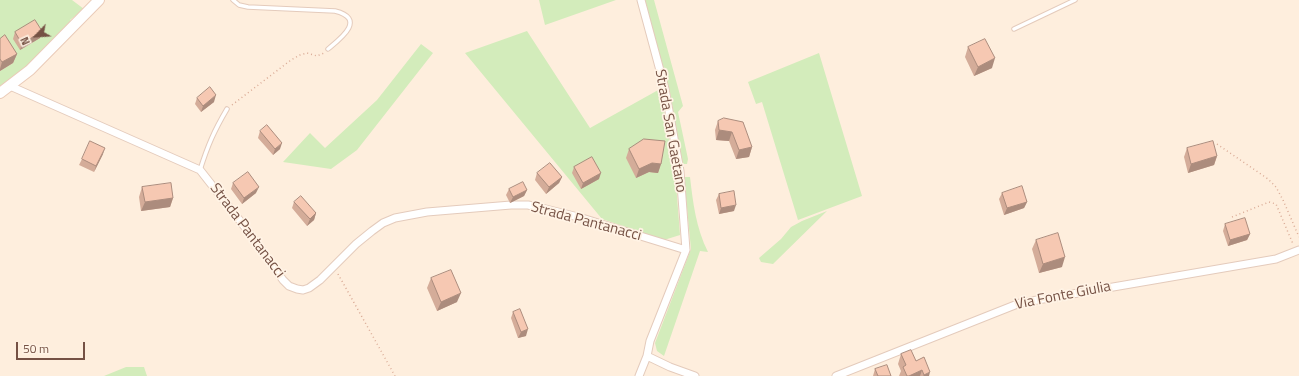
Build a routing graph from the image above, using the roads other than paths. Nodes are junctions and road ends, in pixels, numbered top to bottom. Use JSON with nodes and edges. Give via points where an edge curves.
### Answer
{"nodes":[{"id":1,"x":98,"y":0,"type":"edge"},
{"id":2,"x":233,"y":0,"type":"edge"},
{"id":3,"x":641,"y":0,"type":"edge"},
{"id":4,"x":1075,"y":0,"type":"edge"},
{"id":5,"x":1014,"y":30,"type":"dead end"},
{"id":6,"x":328,"y":49,"type":"road end"},
{"id":7,"x":10,"y":86,"type":"junction"},
{"id":8,"x":0,"y":93,"type":"edge"},
{"id":9,"x":227,"y":109,"type":"road end"},
{"id":10,"x":200,"y":170,"type":"junction"},
{"id":11,"x":686,"y":250,"type":"junction"},
{"id":12,"x":1298,"y":250,"type":"edge"},
{"id":13,"x":647,"y":356,"type":"junction"},
{"id":14,"x":639,"y":376,"type":"edge"},
{"id":15,"x":696,"y":376,"type":"edge"},
{"id":16,"x":836,"y":376,"type":"edge"}],
"edges":[{"from":1,"to":7,"type":"street","via":[[30,70]]},
{"from":2,"to":6,"type":"lane","via":[[239,5],[341,12],[349,21],[349,28],[347,33]]},
{"from":3,"to":11,"type":"street","name":"Strada San Gaetano","via":[[665,89],[680,171]]},
{"from":4,"to":5,"type":"lane"},
{"from":7,"to":8,"type":"street"},
{"from":7,"to":10,"type":"street","name":"Strada Pantanacci"},
{"from":9,"to":10,"type":"lane","via":[[208,143]]},
{"from":10,"to":11,"type":"street","name":"Strada Pantanacci","via":[[248,231],[282,280],[289,286],[303,290],[320,280],[356,244],[383,223],[409,214],[427,212],[528,205],[582,218]]},
{"from":11,"to":13,"type":"street","name":"Strada San Gaetano","via":[[650,341]]},
{"from":12,"to":16,"type":"street","name":"Via Fonte Giulia","via":[[1276,259],[1020,302]]},
{"from":13,"to":14,"type":"street","name":"Strada San Gaetano"},
{"from":13,"to":15,"type":"street"}]}
